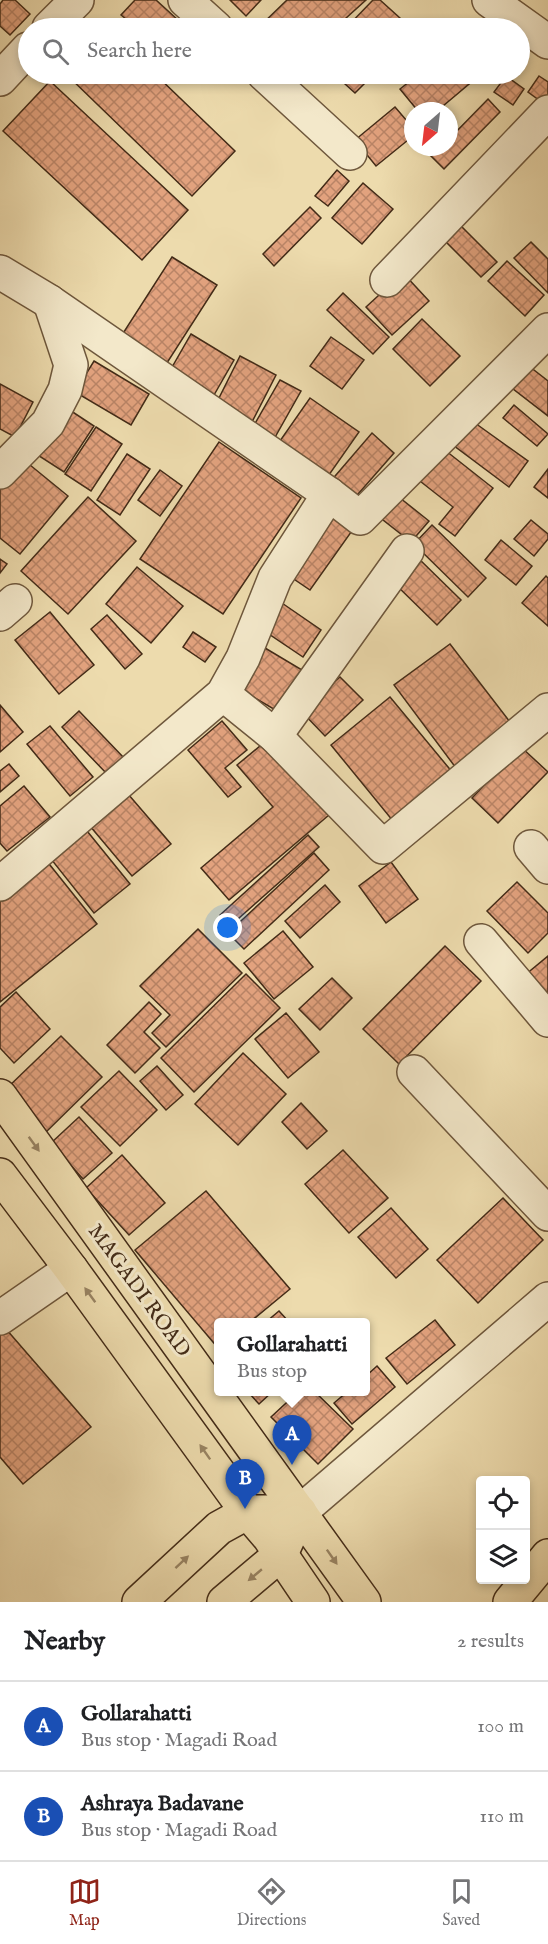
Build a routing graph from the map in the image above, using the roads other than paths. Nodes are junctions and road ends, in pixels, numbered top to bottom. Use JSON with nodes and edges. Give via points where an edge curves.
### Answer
{"nodes":[{"id":1,"x":77,"y":0,"type":"edge"},
{"id":2,"x":185,"y":0,"type":"edge"},
{"id":3,"x":489,"y":0,"type":"edge"},
{"id":4,"x":59,"y":18,"type":"edge"},
{"id":5,"x":205,"y":18,"type":"edge"},
{"id":6,"x":514,"y":18,"type":"edge"},
{"id":7,"x":530,"y":29,"type":"edge"},
{"id":8,"x":548,"y":42,"type":"edge"},
{"id":9,"x":18,"y":60,"type":"edge"},
{"id":10,"x":0,"y":79,"type":"edge"},
{"id":11,"x":275,"y":84,"type":"edge"},
{"id":12,"x":548,"y":111,"type":"edge"},
{"id":13,"x":350,"y":153,"type":"dead end"},
{"id":14,"x":0,"y":272,"type":"edge"},
{"id":15,"x":387,"y":280,"type":"dead end"},
{"id":16,"x":50,"y":302,"type":"junction"},
{"id":17,"x":548,"y":330,"type":"edge"},
{"id":18,"x":0,"y":472,"type":"edge"},
{"id":19,"x":329,"y":494,"type":"junction"},
{"id":20,"x":407,"y":552,"type":"dead end"},
{"id":21,"x":223,"y":693,"type":"junction"},
{"id":22,"x":548,"y":710,"type":"edge"},
{"id":23,"x":275,"y":736,"type":"junction"},
{"id":24,"x":0,"y":884,"type":"edge"},
{"id":25,"x":481,"y":941,"type":"dead end"},
{"id":26,"x":548,"y":1020,"type":"edge"},
{"id":27,"x":414,"y":1072,"type":"dead end"},
{"id":28,"x":0,"y":1096,"type":"edge"},
{"id":29,"x":0,"y":1175,"type":"edge"},
{"id":30,"x":548,"y":1214,"type":"edge"},
{"id":31,"x":71,"y":1269,"type":"junction"},
{"id":32,"x":548,"y":1299,"type":"edge"},
{"id":33,"x":0,"y":1318,"type":"edge"},
{"id":34,"x":214,"y":1393,"type":"edge"},
{"id":35,"x":216,"y":1396,"type":"edge"},
{"id":36,"x":248,"y":1512,"type":"junction"},
{"id":37,"x":300,"y":1512,"type":"junction"},
{"id":38,"x":281,"y":1554,"type":"junction"},
{"id":39,"x":548,"y":1556,"type":"edge"},
{"id":40,"x":139,"y":1602,"type":"edge"},
{"id":41,"x":224,"y":1602,"type":"edge"},
{"id":42,"x":313,"y":1602,"type":"edge"},
{"id":43,"x":364,"y":1602,"type":"edge"},
{"id":44,"x":510,"y":1602,"type":"edge"}],
"edges":[{"from":1,"to":4,"type":"street"},
{"from":2,"to":5,"type":"street"},
{"from":3,"to":6,"type":"street"},
{"from":7,"to":8,"type":"street"},
{"from":9,"to":10,"type":"street"},
{"from":11,"to":13,"type":"street"},
{"from":12,"to":15,"type":"street"},
{"from":14,"to":16,"type":"street"},
{"from":16,"to":18,"type":"street","via":[[71,365],[65,390],[48,423]]},
{"from":16,"to":19,"type":"street"},
{"from":17,"to":19,"type":"street","via":[[360,518]]},
{"from":19,"to":21,"type":"street","via":[[275,578],[243,658]]},
{"from":20,"to":23,"type":"street"},
{"from":21,"to":23,"type":"street"},
{"from":21,"to":24,"type":"street"},
{"from":22,"to":23,"type":"street","via":[[383,847]]},
{"from":25,"to":26,"type":"street"},
{"from":27,"to":30,"type":"street"},
{"from":28,"to":34,"type":"main road","name":"MAGADI ROAD","one_way":true},
{"from":29,"to":31,"type":"main road","name":"MAGADI ROAD"},
{"from":31,"to":33,"type":"street"},
{"from":36,"to":31,"type":"main road","name":"MAGADI ROAD","one_way":true},
{"from":32,"to":37,"type":"street"},
{"from":35,"to":37,"type":"main road","name":"MAGADI ROAD","one_way":true},
{"from":36,"to":37,"type":"main road"},
{"from":36,"to":38,"type":"main road","name":"MAGADI ROAD"},
{"from":40,"to":36,"type":"main road","one_way":true,"via":[[219,1528]]},
{"from":37,"to":38,"type":"main road"},
{"from":37,"to":43,"type":"main road","name":"MAGADI ROAD","one_way":true},
{"from":38,"to":41,"type":"main road","one_way":true},
{"from":38,"to":42,"type":"main road","name":"MAGADI ROAD"},
{"from":39,"to":44,"type":"main road"}]}
